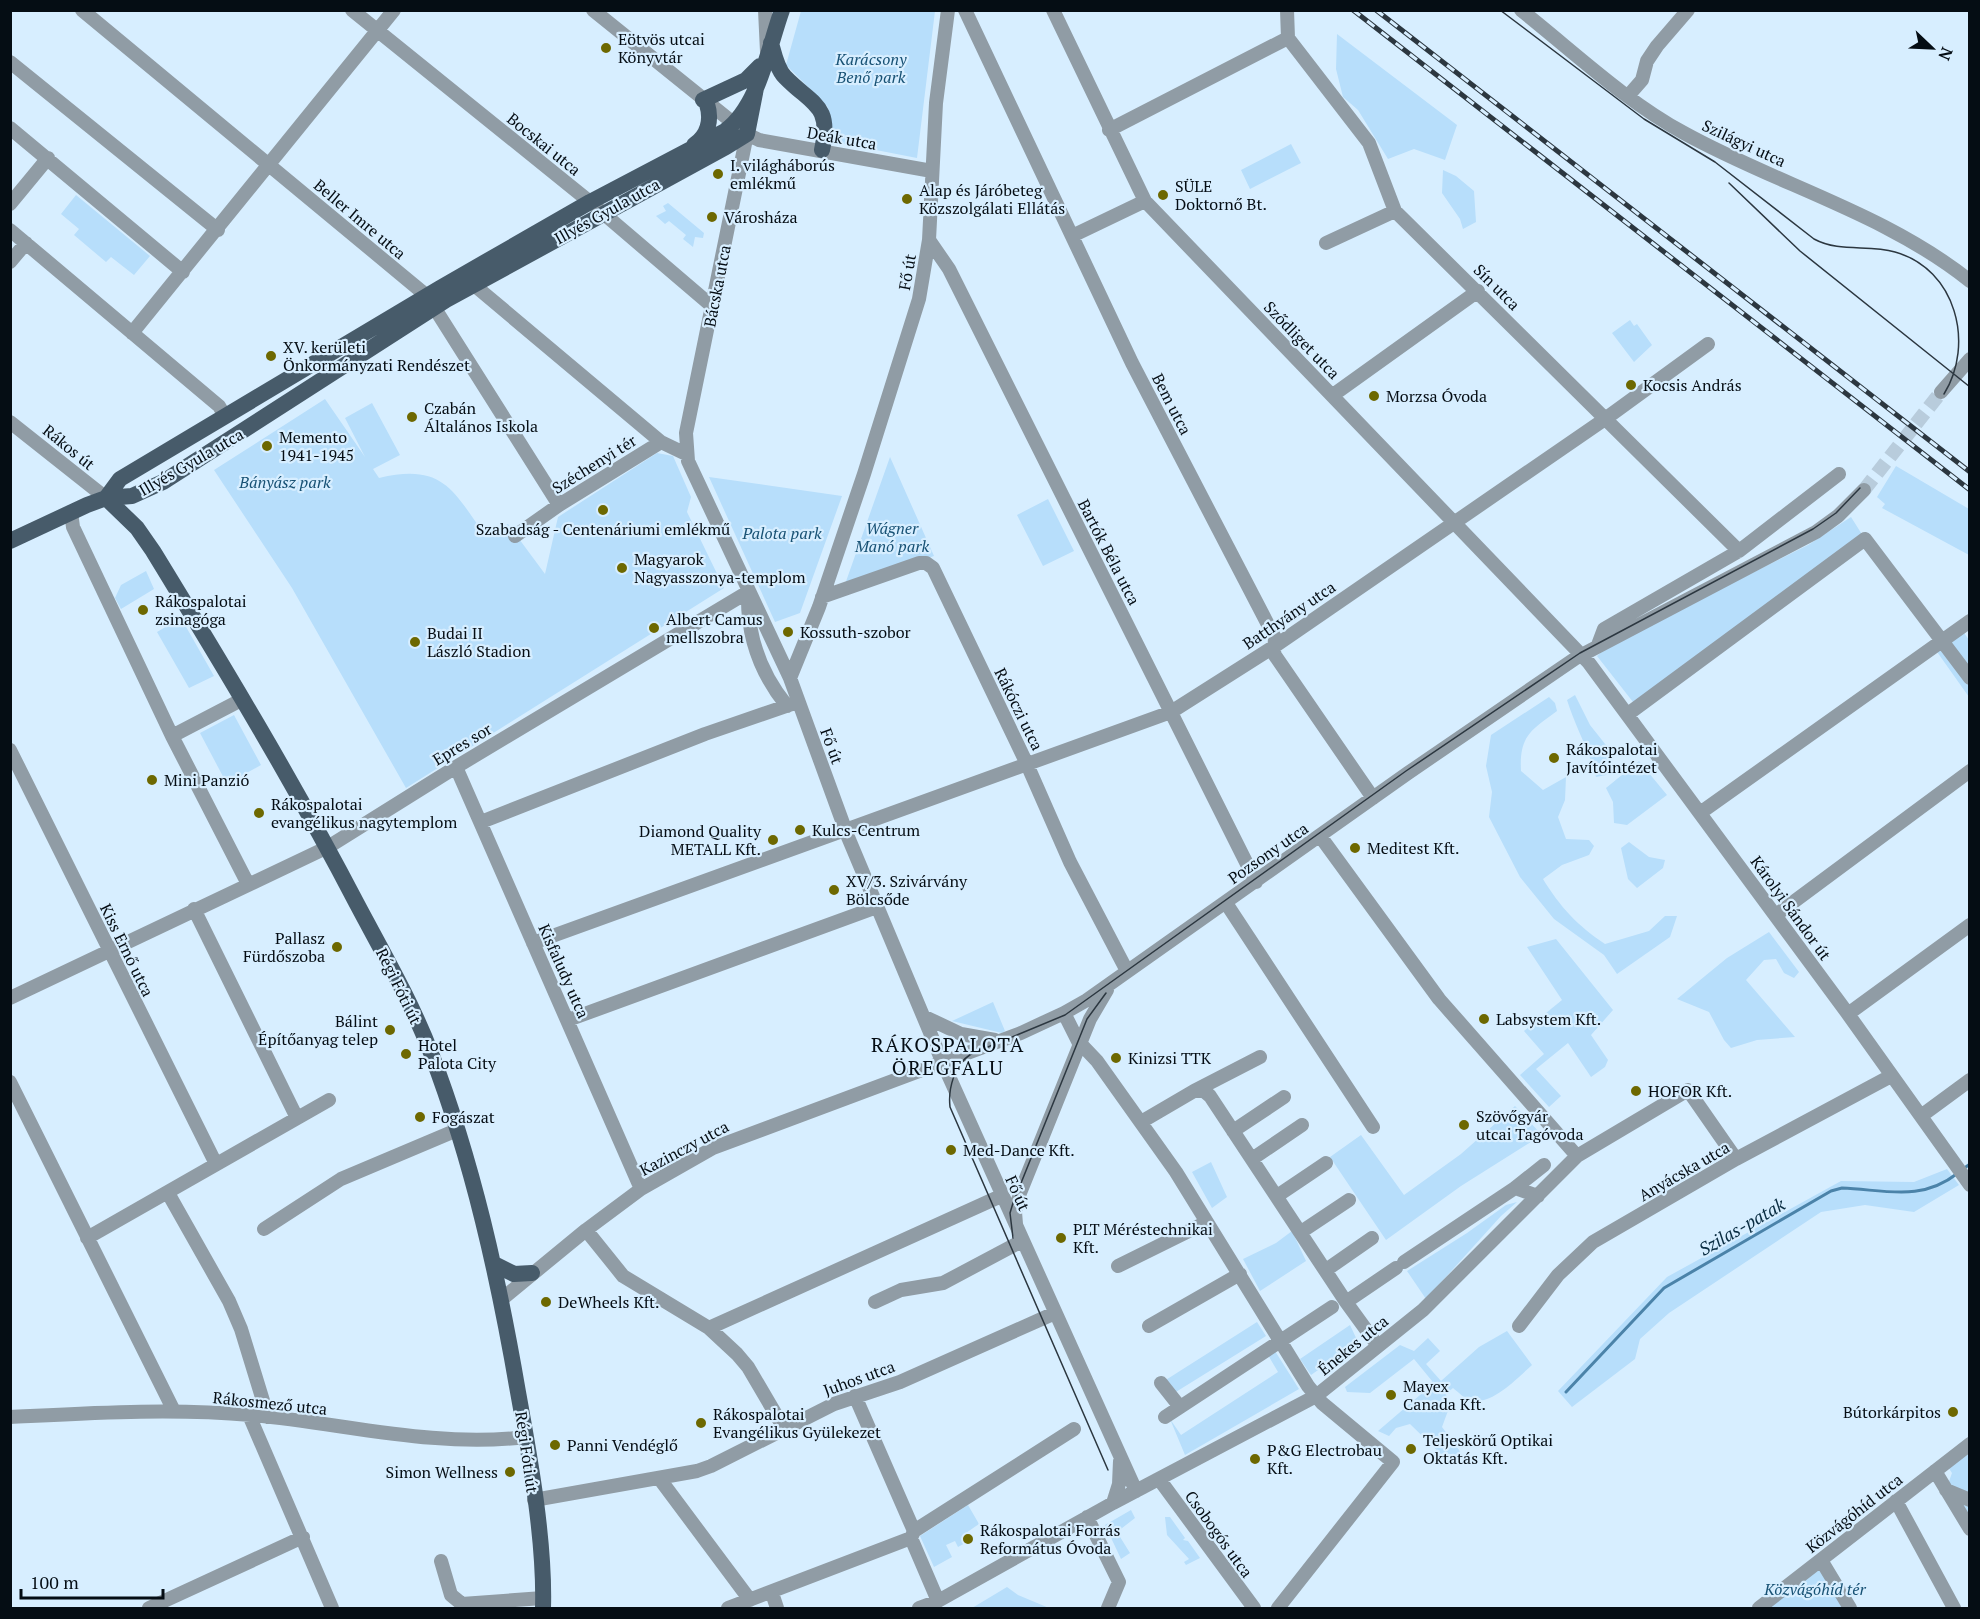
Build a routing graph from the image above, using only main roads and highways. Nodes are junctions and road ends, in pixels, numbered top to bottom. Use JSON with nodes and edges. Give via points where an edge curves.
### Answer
{"nodes":[{"id":1,"x":782,"y":10,"type":"edge"},
{"id":2,"x":768,"y":52,"type":"junction"},
{"id":3,"x":740,"y":130,"type":"junction"},
{"id":4,"x":689,"y":150,"type":"junction"},
{"id":5,"x":822,"y":150,"type":"road end"},
{"id":6,"x":596,"y":208,"type":"junction"},
{"id":7,"x":432,"y":302,"type":"junction"},
{"id":8,"x":201,"y":431,"type":"junction"},
{"id":9,"x":207,"y":455,"type":"junction"},
{"id":10,"x":106,"y":498,"type":"junction"},
{"id":11,"x":10,"y":541,"type":"edge"},
{"id":12,"x":494,"y":1264,"type":"junction"},
{"id":13,"x":532,"y":1274,"type":"road end"},
{"id":14,"x":543,"y":1603,"type":"edge"}],
"edges":[{"from":1,"to":2,"type":"main road"},
{"from":2,"to":3,"type":"main road","name":"Bácska utca","via":[[742,114]]},
{"from":2,"to":4,"type":"main road","via":[[746,80],[705,102],[710,115],[706,134]]},
{"from":2,"to":5,"type":"main road","via":[[784,77],[821,109]]},
{"from":3,"to":4,"type":"main road","name":"Illyés Gyula utca"},
{"from":3,"to":6,"type":"main road","name":"Illyés Gyula utca"},
{"from":4,"to":6,"type":"main road","name":"Illyés Gyula utca"},
{"from":6,"to":7,"type":"main road","name":"Illyés Gyula utca"},
{"from":6,"to":7,"type":"main road","name":"Illyés Gyula utca","via":[[474,285]]},
{"from":7,"to":8,"type":"main road","name":"Illyés Gyula utca"},
{"from":7,"to":9,"type":"main road","name":"Illyés Gyula utca"},
{"from":8,"to":9,"type":"main road"},
{"from":8,"to":10,"type":"main road","name":"Illyés Gyula utca","via":[[120,479]]},
{"from":9,"to":10,"type":"main road","name":"Illyés Gyula utca","via":[[132,496]]},
{"from":10,"to":11,"type":"main road"},
{"from":10,"to":12,"type":"main road","name":"Régi Fóti út","via":[[137,528],[153,551],[243,699],[328,847],[410,1004],[476,1188]]},
{"from":12,"to":13,"type":"main road","via":[[514,1274]]},
{"from":12,"to":14,"type":"main road","name":"Régi Fóti út","via":[[526,1437]]}]}
